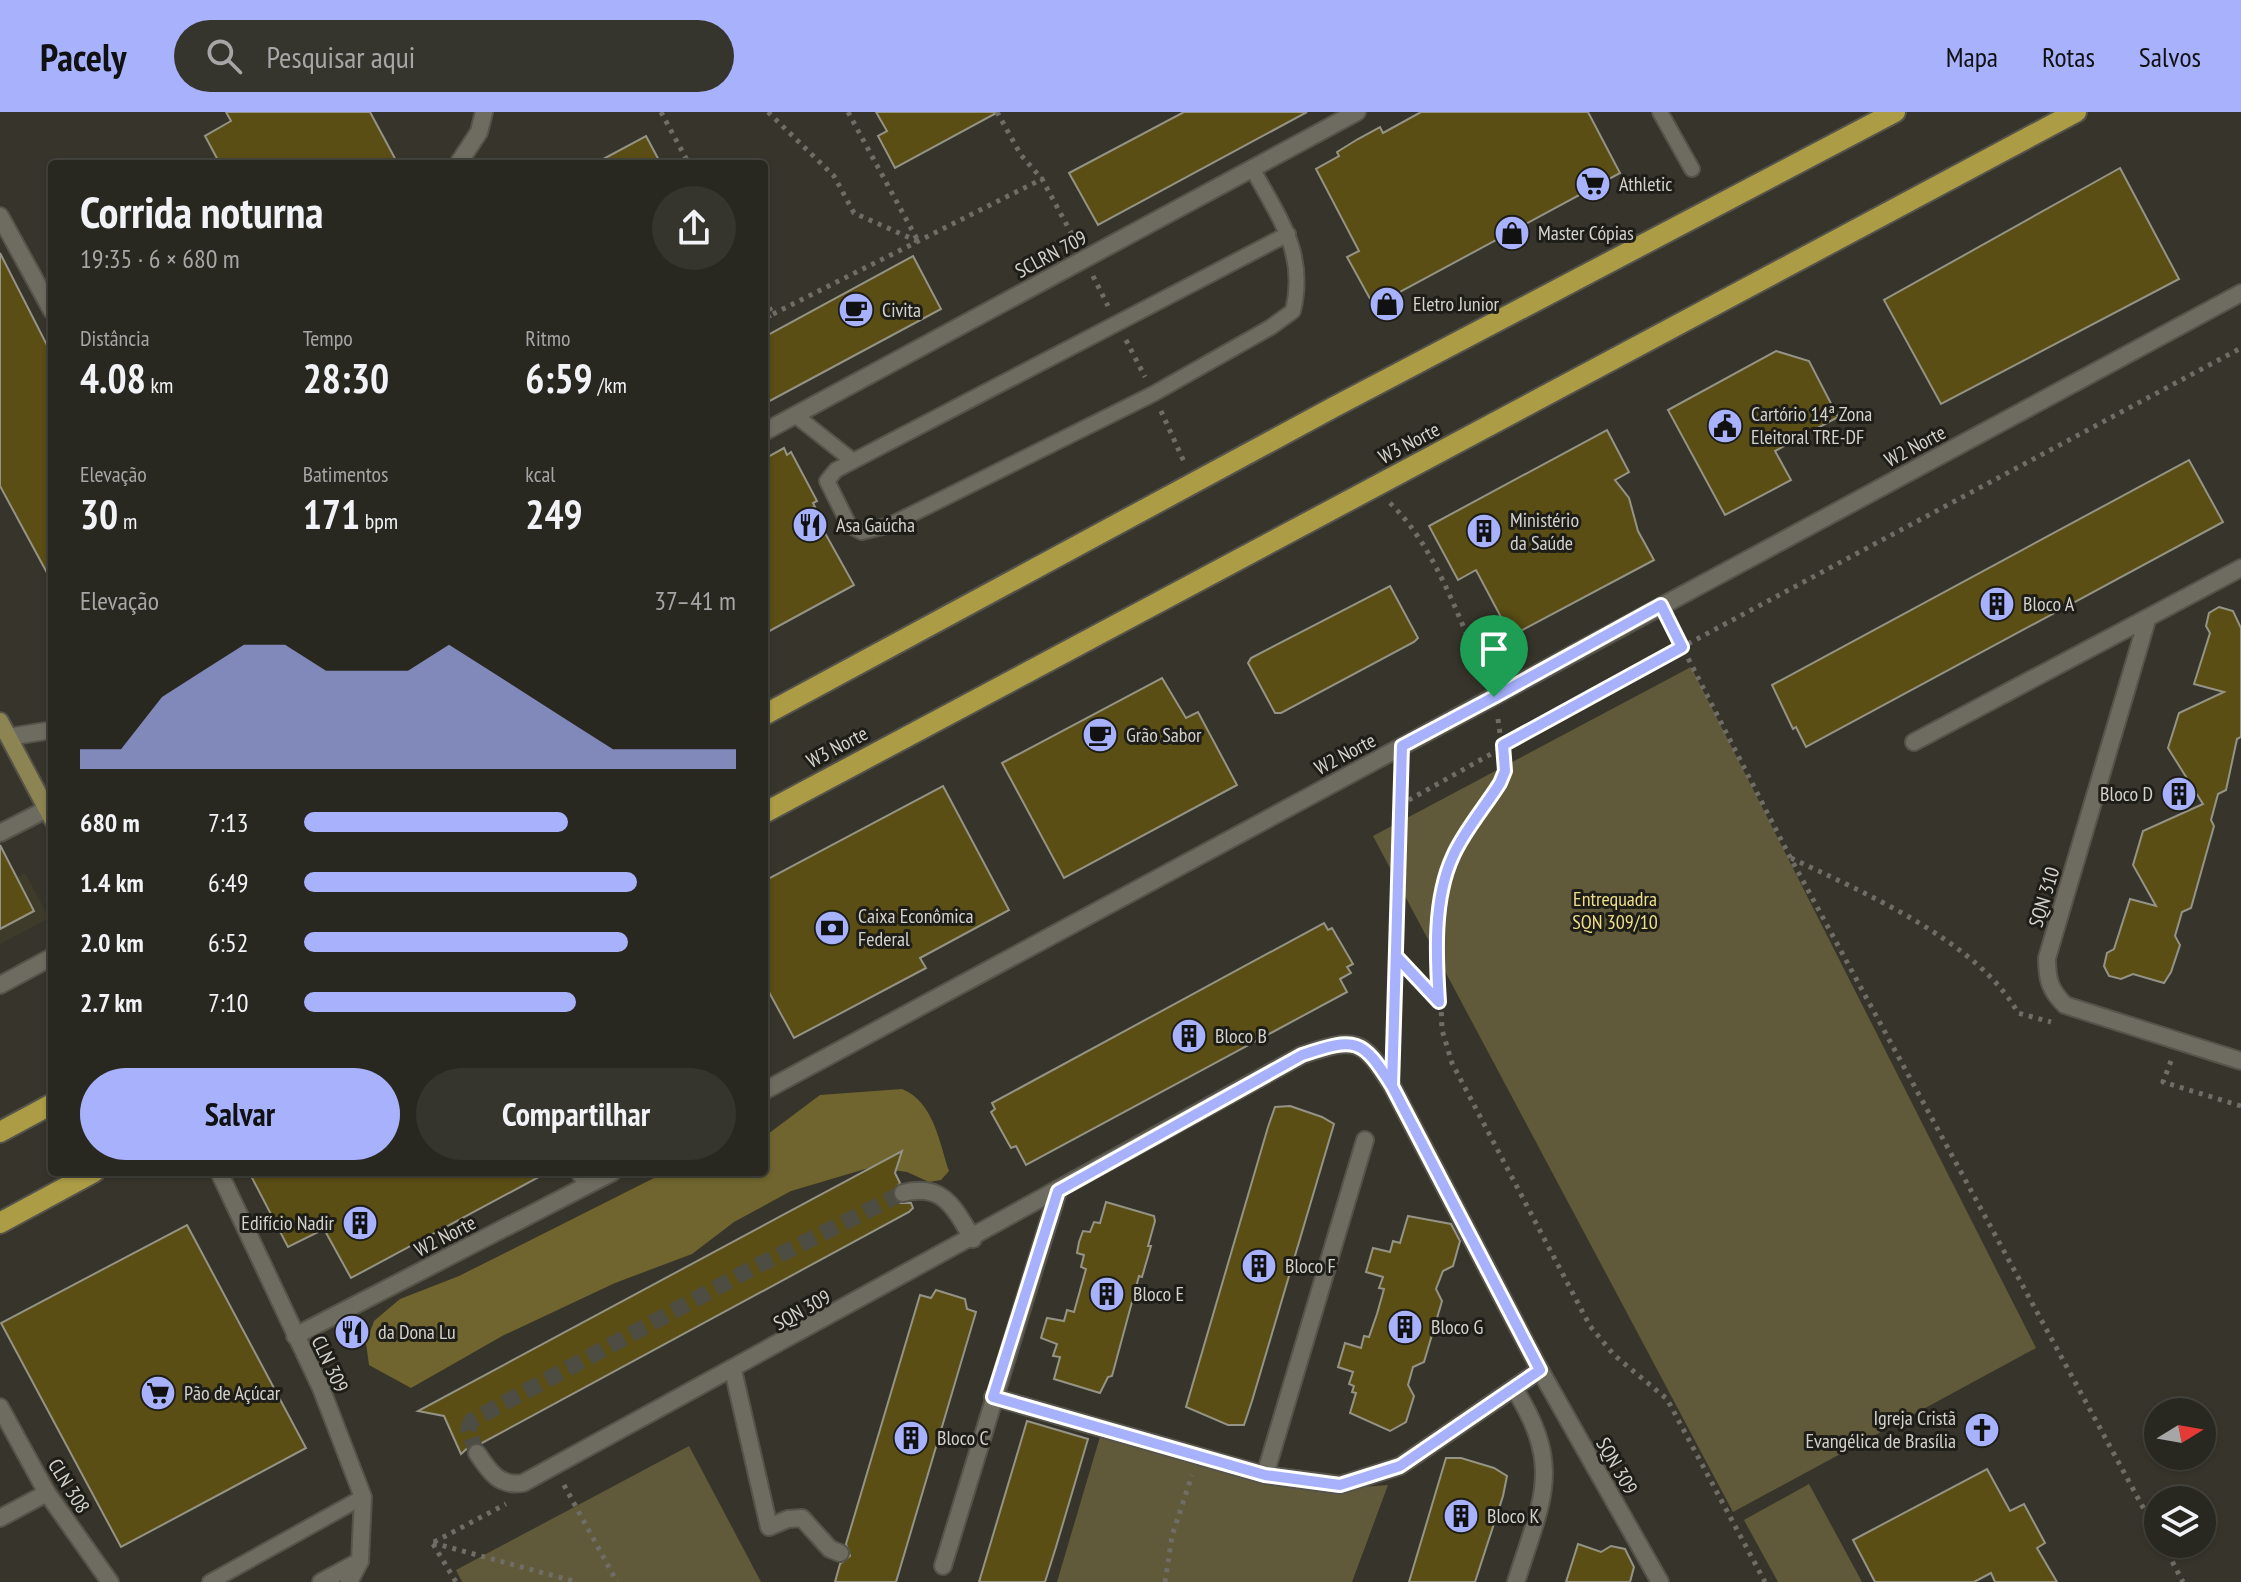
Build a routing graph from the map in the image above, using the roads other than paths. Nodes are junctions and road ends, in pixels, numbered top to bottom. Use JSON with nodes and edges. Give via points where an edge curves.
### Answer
{"nodes":[{"id":1,"x":484,"y":112,"type":"edge"},
{"id":2,"x":1357,"y":112,"type":"edge"},
{"id":3,"x":1660,"y":112,"type":"edge"},
{"id":4,"x":1895,"y":112,"type":"edge"},
{"id":5,"x":2076,"y":112,"type":"edge"},
{"id":6,"x":461,"y":160,"type":"edge"},
{"id":7,"x":1252,"y":168,"type":"junction"},
{"id":8,"x":1692,"y":169,"type":"dead end"},
{"id":9,"x":0,"y":216,"type":"edge"},
{"id":10,"x":1288,"y":234,"type":"junction"},
{"id":11,"x":2241,"y":293,"type":"edge"},
{"id":12,"x":48,"y":304,"type":"edge"},
{"id":13,"x":795,"y":415,"type":"junction"},
{"id":14,"x":768,"y":430,"type":"edge"},
{"id":15,"x":853,"y":461,"type":"junction"},
{"id":16,"x":2241,"y":568,"type":"edge"},
{"id":17,"x":2147,"y":620,"type":"junction"},
{"id":18,"x":768,"y":713,"type":"edge"},
{"id":19,"x":0,"y":721,"type":"edge"},
{"id":20,"x":48,"y":731,"type":"edge"},
{"id":21,"x":9,"y":737,"type":"junction"},
{"id":22,"x":1914,"y":742,"type":"dead end"},
{"id":23,"x":48,"y":810,"type":"edge"},
{"id":24,"x":768,"y":811,"type":"edge"},
{"id":25,"x":48,"y":815,"type":"edge"},
{"id":26,"x":0,"y":833,"type":"edge"},
{"id":27,"x":48,"y":959,"type":"edge"},
{"id":28,"x":0,"y":985,"type":"edge"},
{"id":29,"x":2241,"y":1061,"type":"edge"},
{"id":30,"x":768,"y":1089,"type":"edge"},
{"id":31,"x":48,"y":1106,"type":"edge"},
{"id":32,"x":0,"y":1132,"type":"edge"},
{"id":33,"x":1365,"y":1140,"type":"dead end"},
{"id":34,"x":87,"y":1176,"type":"edge"},
{"id":35,"x":221,"y":1176,"type":"edge"},
{"id":36,"x":582,"y":1179,"type":"edge"},
{"id":37,"x":1058,"y":1191,"type":"junction"},
{"id":38,"x":903,"y":1193,"type":"tunnel mouth"},
{"id":39,"x":0,"y":1223,"type":"edge"},
{"id":40,"x":973,"y":1239,"type":"junction"},
{"id":41,"x":295,"y":1336,"type":"junction"},
{"id":42,"x":733,"y":1370,"type":"junction"},
{"id":43,"x":1540,"y":1370,"type":"junction"},
{"id":44,"x":1514,"y":1388,"type":"junction"},
{"id":45,"x":993,"y":1397,"type":"junction"},
{"id":46,"x":0,"y":1407,"type":"edge"},
{"id":47,"x":477,"y":1453,"type":"tunnel mouth"},
{"id":48,"x":1265,"y":1475,"type":"junction"},
{"id":49,"x":47,"y":1493,"type":"junction"},
{"id":50,"x":363,"y":1497,"type":"junction"},
{"id":51,"x":0,"y":1518,"type":"edge"},
{"id":52,"x":840,"y":1553,"type":"dead end"},
{"id":53,"x":360,"y":1561,"type":"junction"},
{"id":54,"x":943,"y":1566,"type":"dead end"},
{"id":55,"x":110,"y":1582,"type":"edge"},
{"id":56,"x":210,"y":1582,"type":"edge"},
{"id":57,"x":321,"y":1582,"type":"edge"},
{"id":58,"x":349,"y":1582,"type":"edge"},
{"id":59,"x":1516,"y":1582,"type":"edge"},
{"id":60,"x":1660,"y":1582,"type":"edge"}],
"edges":[{"from":1,"to":6,"type":"street","via":[[479,132]]},
{"from":2,"to":7,"type":"street","name":"SCLRN 709"},
{"from":3,"to":8,"type":"lane"},
{"from":4,"to":18,"type":"main road"},
{"from":5,"to":24,"type":"main road","name":"W3 Norte"},
{"from":7,"to":10,"type":"lane"},
{"from":7,"to":13,"type":"street","name":"SCLRN 709"},
{"from":9,"to":12,"type":"street"},
{"from":10,"to":15,"type":"lane"},
{"from":10,"to":15,"type":"lane","via":[[1299,272],[1293,311],[1153,394],[873,531],[849,525],[827,481]]},
{"from":11,"to":30,"type":"street","name":"W2 Norte"},
{"from":13,"to":14,"type":"street","name":"SCLRN 709"},
{"from":13,"to":15,"type":"lane"},
{"from":16,"to":17,"type":"street"},
{"from":17,"to":22,"type":"street"},
{"from":17,"to":29,"type":"street","name":"SQN 310","via":[[2047,958],[2047,979],[2065,1005]]},
{"from":19,"to":21,"type":"main road"},
{"from":20,"to":21,"type":"street"},
{"from":21,"to":23,"type":"main road"},
{"from":25,"to":26,"type":"street"},
{"from":27,"to":28,"type":"street"},
{"from":31,"to":32,"type":"main road"},
{"from":33,"to":48,"type":"street"},
{"from":34,"to":39,"type":"main road"},
{"from":35,"to":41,"type":"street","name":"CLN 309"},
{"from":36,"to":41,"type":"street","name":"W2 Norte"},
{"from":37,"to":40,"type":"street","name":"SQN 309"},
{"from":37,"to":43,"type":"street","name":"SQN 309","via":[[1302,1055],[1354,1044],[1372,1053],[1392,1086]]},
{"from":37,"to":45,"type":"street"},
{"from":38,"to":40,"type":"street","via":[[930,1190],[949,1201]]},
{"from":40,"to":42,"type":"street","name":"SQN 309"},
{"from":41,"to":50,"type":"street","name":"CLN 309"},
{"from":42,"to":47,"type":"street","name":"SQN 309","via":[[523,1483],[497,1479]]},
{"from":42,"to":52,"type":"street","via":[[769,1527],[802,1518]]},
{"from":43,"to":44,"type":"street"},
{"from":43,"to":60,"type":"street","name":"SQN 309"},
{"from":44,"to":48,"type":"street","via":[[1421,1454],[1361,1481],[1340,1485]]},
{"from":44,"to":59,"type":"street","via":[[1540,1436],[1546,1473]]},
{"from":45,"to":48,"type":"street"},
{"from":45,"to":54,"type":"street"},
{"from":46,"to":49,"type":"street","name":"CLN 308"},
{"from":49,"to":51,"type":"street"},
{"from":49,"to":55,"type":"street","name":"CLN 308"},
{"from":50,"to":53,"type":"street","name":"CLN 309"},
{"from":50,"to":56,"type":"lane"},
{"from":53,"to":57,"type":"street"},
{"from":53,"to":58,"type":"street","name":"CLN 309"}]}
